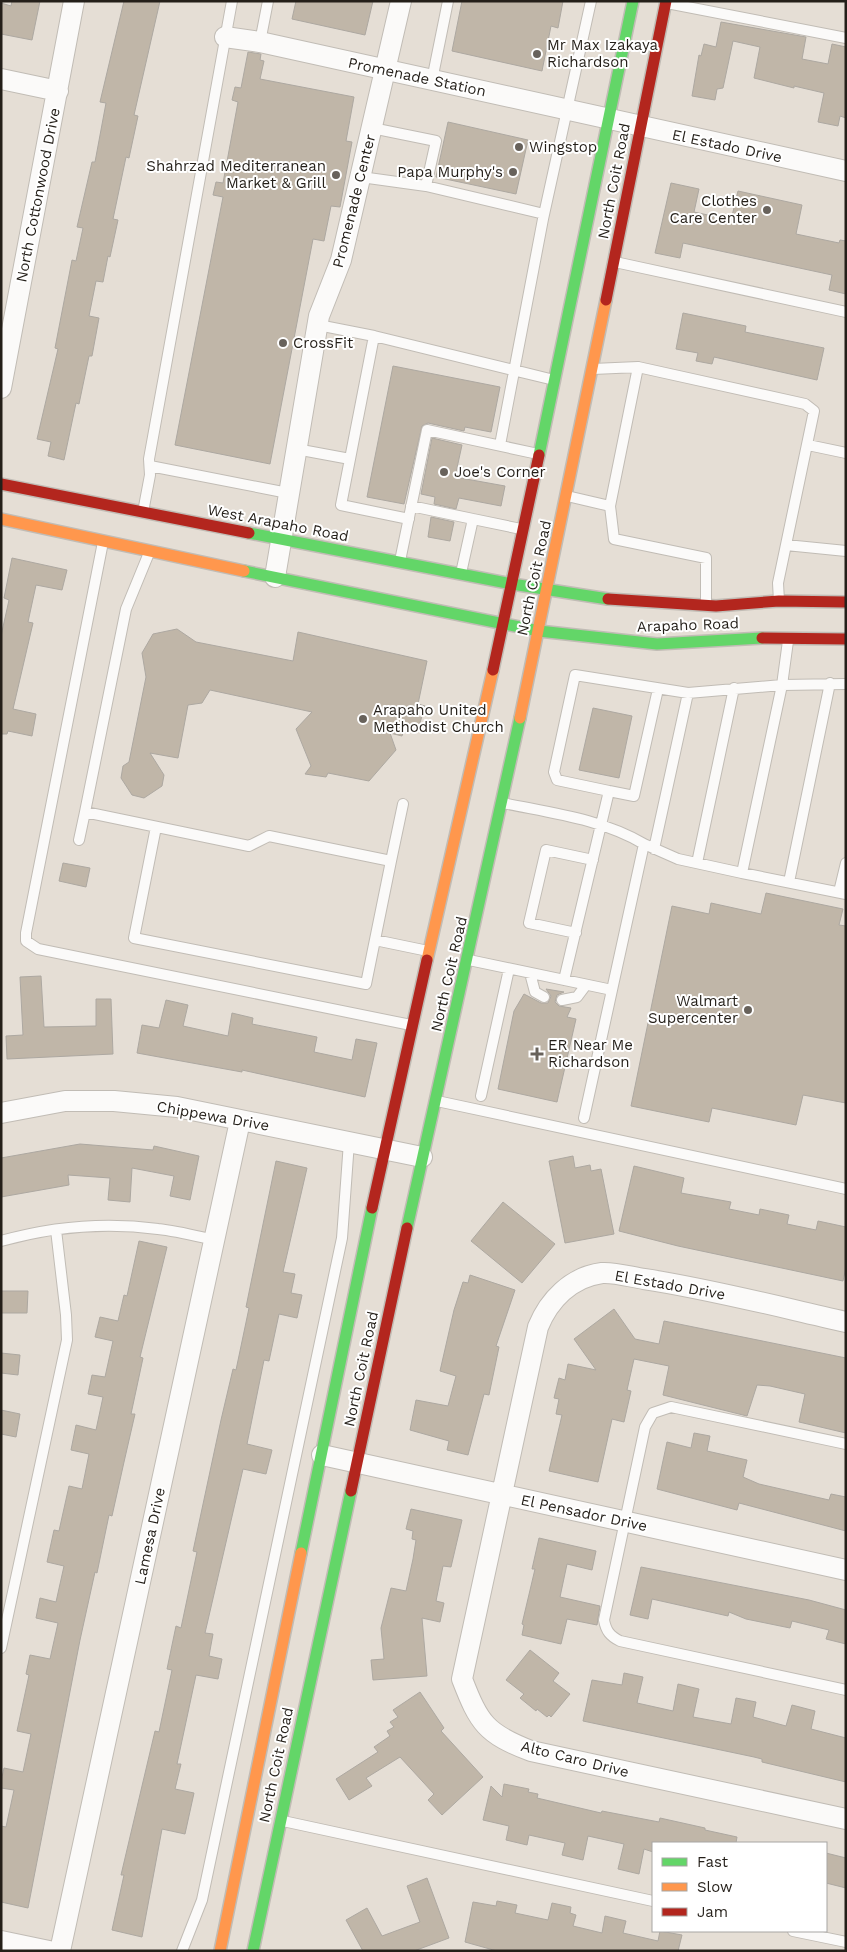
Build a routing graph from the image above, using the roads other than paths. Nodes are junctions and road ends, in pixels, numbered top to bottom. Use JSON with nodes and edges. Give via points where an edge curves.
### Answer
{"nodes":[{"id":1,"x":74,"y":1,"type":"edge"},
{"id":2,"x":232,"y":1,"type":"edge"},
{"id":3,"x":268,"y":1,"type":"edge"},
{"id":4,"x":402,"y":1,"type":"edge"},
{"id":5,"x":448,"y":1,"type":"edge"},
{"id":6,"x":591,"y":1,"type":"edge"},
{"id":7,"x":633,"y":1,"type":"edge"},
{"id":8,"x":666,"y":2,"type":"edge"},
{"id":9,"x":225,"y":37,"type":"junction"},
{"id":10,"x":846,"y":38,"type":"edge"},
{"id":11,"x":260,"y":42,"type":"junction"},
{"id":12,"x":386,"y":70,"type":"junction"},
{"id":13,"x":1,"y":79,"type":"edge"},
{"id":14,"x":432,"y":80,"type":"junction"},
{"id":15,"x":58,"y":91,"type":"junction"},
{"id":16,"x":566,"y":110,"type":"junction"},
{"id":17,"x":608,"y":120,"type":"junction"},
{"id":18,"x":640,"y":127,"type":"junction"},
{"id":19,"x":372,"y":128,"type":"junction"},
{"id":20,"x":846,"y":171,"type":"edge"},
{"id":21,"x":361,"y":177,"type":"junction"},
{"id":22,"x":426,"y":186,"type":"junction"},
{"id":23,"x":544,"y":214,"type":"junction"},
{"id":24,"x":613,"y":262,"type":"junction"},
{"id":25,"x":571,"y":300,"type":"junction"},
{"id":26,"x":846,"y":312,"type":"edge"},
{"id":27,"x":577,"y":319,"type":"dead end"},
{"id":28,"x":318,"y":325,"type":"junction"},
{"id":29,"x":374,"y":336,"type":"junction"},
{"id":30,"x":587,"y":367,"type":"junction"},
{"id":31,"x":638,"y":367,"type":"junction"},
{"id":32,"x":514,"y":368,"type":"junction"},
{"id":33,"x":554,"y":380,"type":"junction"},
{"id":34,"x":1,"y":388,"type":"edge"},
{"id":35,"x":500,"y":445,"type":"junction"},
{"id":36,"x":808,"y":445,"type":"junction"},
{"id":37,"x":296,"y":449,"type":"junction"},
{"id":38,"x":846,"y":453,"type":"edge"},
{"id":39,"x":539,"y":454,"type":"junction"},
{"id":40,"x":350,"y":459,"type":"junction"},
{"id":41,"x":150,"y":466,"type":"junction"},
{"id":42,"x":1,"y":484,"type":"edge"},
{"id":43,"x":288,"y":493,"type":"junction"},
{"id":44,"x":567,"y":496,"type":"junction"},
{"id":45,"x":412,"y":506,"type":"junction"},
{"id":46,"x":610,"y":506,"type":"junction"},
{"id":47,"x":143,"y":512,"type":"junction"},
{"id":48,"x":1,"y":519,"type":"edge"},
{"id":49,"x":409,"y":519,"type":"junction"},
{"id":50,"x":473,"y":519,"type":"junction"},
{"id":51,"x":524,"y":530,"type":"junction"},
{"id":52,"x":280,"y":538,"type":"junction"},
{"id":53,"x":103,"y":542,"type":"junction"},
{"id":54,"x":786,"y":545,"type":"junction"},
{"id":55,"x":846,"y":551,"type":"edge"},
{"id":56,"x":150,"y":552,"type":"junction"},
{"id":57,"x":400,"y":561,"type":"junction"},
{"id":58,"x":461,"y":573,"type":"junction"},
{"id":59,"x":274,"y":577,"type":"junction"},
{"id":60,"x":512,"y":584,"type":"junction"},
{"id":61,"x":548,"y":590,"type":"junction"},
{"id":62,"x":846,"y":602,"type":"edge"},
{"id":63,"x":706,"y":605,"type":"junction"},
{"id":64,"x":780,"y":606,"type":"junction"},
{"id":65,"x":502,"y":624,"type":"junction"},
{"id":66,"x":538,"y":631,"type":"junction"},
{"id":67,"x":787,"y":635,"type":"junction"},
{"id":68,"x":846,"y":640,"type":"edge"},
{"id":69,"x":830,"y":683,"type":"junction"},
{"id":70,"x":846,"y":684,"type":"edge"},
{"id":71,"x":782,"y":685,"type":"junction"},
{"id":72,"x":734,"y":688,"type":"junction"},
{"id":73,"x":658,"y":689,"type":"junction"},
{"id":74,"x":688,"y":694,"type":"junction"},
{"id":75,"x":608,"y":791,"type":"junction"},
{"id":76,"x":502,"y":802,"type":"junction"},
{"id":77,"x":403,"y":804,"type":"dead end"},
{"id":78,"x":85,"y":812,"type":"junction"},
{"id":79,"x":601,"y":824,"type":"junction"},
{"id":80,"x":156,"y":827,"type":"junction"},
{"id":81,"x":79,"y":840,"type":"dead end"},
{"id":82,"x":644,"y":844,"type":"junction"},
{"id":83,"x":654,"y":848,"type":"junction"},
{"id":84,"x":593,"y":860,"type":"junction"},
{"id":85,"x":391,"y":861,"type":"junction"},
{"id":86,"x":697,"y":863,"type":"junction"},
{"id":87,"x":846,"y":863,"type":"edge"},
{"id":88,"x":742,"y":873,"type":"junction"},
{"id":89,"x":789,"y":882,"type":"junction"},
{"id":90,"x":843,"y":893,"type":"edge"},
{"id":91,"x":576,"y":933,"type":"junction"},
{"id":92,"x":375,"y":940,"type":"junction"},
{"id":93,"x":429,"y":951,"type":"junction"},
{"id":94,"x":468,"y":960,"type":"junction"},
{"id":95,"x":509,"y":968,"type":"junction"},
{"id":96,"x":530,"y":973,"type":"junction"},
{"id":97,"x":564,"y":980,"type":"junction"},
{"id":98,"x":586,"y":985,"type":"junction"},
{"id":99,"x":612,"y":990,"type":"junction"},
{"id":100,"x":544,"y":997,"type":"dead end"},
{"id":101,"x":562,"y":1000,"type":"dead end"},
{"id":102,"x":412,"y":1026,"type":"junction"},
{"id":103,"x":481,"y":1096,"type":"dead end"},
{"id":104,"x":436,"y":1101,"type":"junction"},
{"id":105,"x":1,"y":1113,"type":"edge"},
{"id":106,"x":584,"y":1118,"type":"dead end"},
{"id":107,"x":240,"y":1121,"type":"junction"},
{"id":108,"x":349,"y":1142,"type":"junction"},
{"id":109,"x":384,"y":1149,"type":"junction"},
{"id":110,"x":422,"y":1158,"type":"junction"},
{"id":111,"x":846,"y":1189,"type":"edge"},
{"id":112,"x":56,"y":1230,"type":"junction"},
{"id":113,"x":214,"y":1240,"type":"junction"},
{"id":114,"x":1,"y":1241,"type":"edge"},
{"id":115,"x":846,"y":1322,"type":"edge"},
{"id":116,"x":846,"y":1444,"type":"edge"},
{"id":117,"x":322,"y":1455,"type":"junction"},
{"id":118,"x":356,"y":1463,"type":"junction"},
{"id":119,"x":501,"y":1494,"type":"junction"},
{"id":120,"x":624,"y":1521,"type":"junction"},
{"id":121,"x":846,"y":1570,"type":"edge"},
{"id":122,"x":1,"y":1648,"type":"edge"},
{"id":123,"x":846,"y":1690,"type":"edge"},
{"id":124,"x":846,"y":1819,"type":"edge"},
{"id":125,"x":279,"y":1820,"type":"junction"},
{"id":126,"x":652,"y":1901,"type":"edge"},
{"id":127,"x":798,"y":1932,"type":"edge"},
{"id":128,"x":1,"y":1941,"type":"edge"},
{"id":129,"x":846,"y":1942,"type":"edge"},
{"id":130,"x":49,"y":1951,"type":"edge"},
{"id":131,"x":60,"y":1951,"type":"edge"},
{"id":132,"x":182,"y":1951,"type":"edge"},
{"id":133,"x":220,"y":1951,"type":"edge"},
{"id":134,"x":253,"y":1951,"type":"edge"}],
"edges":[{"from":1,"to":15,"type":"street","name":"North Cottonwood Drive"},
{"from":2,"to":9,"type":"lane"},
{"from":3,"to":11,"type":"lane"},
{"from":4,"to":12,"type":"street","name":"Promenade Center"},
{"from":5,"to":14,"type":"lane"},
{"from":6,"to":16,"type":"lane"},
{"from":7,"to":17,"type":"main road","name":"North Coit Road"},
{"from":8,"to":10,"type":"lane"},
{"from":8,"to":18,"type":"main road","name":"North Coit Road"},
{"from":9,"to":11,"type":"street","name":"Promenade Station"},
{"from":9,"to":41,"type":"lane"},
{"from":11,"to":12,"type":"street","name":"Promenade Station"},
{"from":12,"to":14,"type":"street","name":"Promenade Station"},
{"from":12,"to":19,"type":"street","name":"Promenade Center"},
{"from":13,"to":15,"type":"street"},
{"from":14,"to":16,"type":"street","name":"Promenade Station"},
{"from":15,"to":34,"type":"street","name":"North Cottonwood Drive"},
{"from":16,"to":17,"type":"street","name":"Promenade Station"},
{"from":16,"to":23,"type":"lane"},
{"from":17,"to":18,"type":"street","name":"El Estado Drive"},
{"from":17,"to":25,"type":"main road","name":"North Coit Road"},
{"from":18,"to":20,"type":"street","name":"El Estado Drive"},
{"from":18,"to":24,"type":"main road","name":"North Coit Road"},
{"from":19,"to":21,"type":"street","name":"Promenade Center"},
{"from":19,"to":22,"type":"lane","via":[[436,142]]},
{"from":21,"to":22,"type":"lane"},
{"from":21,"to":28,"type":"street","name":"Promenade Center","via":[[341,260]]},
{"from":22,"to":23,"type":"lane"},
{"from":23,"to":32,"type":"lane"},
{"from":24,"to":26,"type":"lane"},
{"from":24,"to":30,"type":"main road","name":"North Coit Road"},
{"from":25,"to":27,"type":"main road"},
{"from":25,"to":33,"type":"main road","name":"North Coit Road"},
{"from":28,"to":29,"type":"lane"},
{"from":28,"to":37,"type":"street","name":"Promenade Center"},
{"from":29,"to":32,"type":"lane"},
{"from":29,"to":40,"type":"lane"},
{"from":30,"to":31,"type":"lane"},
{"from":30,"to":44,"type":"main road","name":"North Coit Road"},
{"from":31,"to":36,"type":"lane","via":[[805,404],[814,411]]},
{"from":31,"to":46,"type":"lane"},
{"from":32,"to":33,"type":"lane"},
{"from":32,"to":35,"type":"lane"},
{"from":33,"to":39,"type":"main road","name":"North Coit Road"},
{"from":35,"to":39,"type":"lane"},
{"from":35,"to":45,"type":"lane","via":[[427,430]]},
{"from":36,"to":38,"type":"lane"},
{"from":36,"to":54,"type":"lane"},
{"from":37,"to":40,"type":"lane"},
{"from":37,"to":43,"type":"street","name":"Promenade Center"},
{"from":39,"to":51,"type":"main road","name":"North Coit Road"},
{"from":40,"to":49,"type":"lane","via":[[341,505]]},
{"from":41,"to":43,"type":"lane"},
{"from":41,"to":47,"type":"lane"},
{"from":42,"to":47,"type":"main road","name":"West Arapaho Road"},
{"from":43,"to":52,"type":"street","name":"Promenade Center"},
{"from":44,"to":46,"type":"lane"},
{"from":44,"to":61,"type":"main road","name":"North Coit Road"},
{"from":45,"to":49,"type":"lane"},
{"from":45,"to":50,"type":"lane"},
{"from":46,"to":63,"type":"lane","via":[[614,539],[706,558]]},
{"from":47,"to":52,"type":"main road","name":"West Arapaho Road"},
{"from":48,"to":53,"type":"main road"},
{"from":49,"to":57,"type":"lane"},
{"from":50,"to":51,"type":"lane"},
{"from":50,"to":58,"type":"lane"},
{"from":51,"to":60,"type":"main road","name":"North Coit Road"},
{"from":52,"to":57,"type":"main road","name":"West Arapaho Road"},
{"from":52,"to":59,"type":"street","name":"Promenade Center"},
{"from":53,"to":56,"type":"main road"},
{"from":53,"to":102,"type":"lane","via":[[26,941],[38,949]]},
{"from":54,"to":55,"type":"lane"},
{"from":54,"to":64,"type":"lane","via":[[778,583]]},
{"from":56,"to":59,"type":"main road"},
{"from":56,"to":78,"type":"lane","via":[[126,609]]},
{"from":57,"to":58,"type":"main road","name":"West Arapaho Road"},
{"from":58,"to":60,"type":"main road","name":"West Arapaho Road"},
{"from":59,"to":65,"type":"main road"},
{"from":60,"to":61,"type":"main road","name":"West Arapaho Road"},
{"from":60,"to":65,"type":"main road","name":"North Coit Road"},
{"from":61,"to":63,"type":"main road","name":"Arapaho Road","via":[[620,601]]},
{"from":61,"to":66,"type":"main road","name":"North Coit Road"},
{"from":62,"to":64,"type":"main road","name":"Arapaho Road"},
{"from":63,"to":64,"type":"main road","name":"Arapaho Road"},
{"from":65,"to":66,"type":"main road","name":"Arapaho Road"},
{"from":65,"to":93,"type":"main road","name":"North Coit Road"},
{"from":66,"to":67,"type":"main road","name":"Arapaho Road","via":[[657,644]]},
{"from":66,"to":76,"type":"main road","name":"North Coit Road"},
{"from":67,"to":68,"type":"main road","name":"Arapaho Road"},
{"from":67,"to":71,"type":"lane"},
{"from":69,"to":70,"type":"lane"},
{"from":69,"to":71,"type":"lane"},
{"from":69,"to":89,"type":"lane"},
{"from":71,"to":72,"type":"lane"},
{"from":71,"to":88,"type":"lane"},
{"from":72,"to":74,"type":"lane"},
{"from":72,"to":86,"type":"lane"},
{"from":73,"to":74,"type":"lane"},
{"from":73,"to":75,"type":"lane","via":[[634,796]]},
{"from":73,"to":75,"type":"lane","via":[[575,675],[554,772],[557,780]]},
{"from":74,"to":83,"type":"lane"},
{"from":75,"to":79,"type":"lane"},
{"from":76,"to":79,"type":"lane"},
{"from":76,"to":94,"type":"main road","name":"North Coit Road"},
{"from":77,"to":85,"type":"lane"},
{"from":78,"to":80,"type":"lane"},
{"from":78,"to":81,"type":"lane"},
{"from":79,"to":82,"type":"lane","via":[[623,831]]},
{"from":79,"to":84,"type":"lane"},
{"from":80,"to":85,"type":"lane","via":[[249,846],[269,836]]},
{"from":80,"to":92,"type":"lane","via":[[134,938],[366,984]]},
{"from":82,"to":83,"type":"lane"},
{"from":82,"to":99,"type":"lane"},
{"from":83,"to":86,"type":"lane"},
{"from":84,"to":91,"type":"lane"},
{"from":84,"to":91,"type":"lane","via":[[546,850],[530,923]]},
{"from":85,"to":92,"type":"lane"},
{"from":86,"to":88,"type":"lane"},
{"from":87,"to":90,"type":"lane"},
{"from":88,"to":89,"type":"lane"},
{"from":89,"to":90,"type":"lane"},
{"from":91,"to":97,"type":"lane"},
{"from":92,"to":93,"type":"lane"},
{"from":93,"to":94,"type":"main road"},
{"from":93,"to":102,"type":"main road","name":"North Coit Road"},
{"from":94,"to":95,"type":"lane"},
{"from":94,"to":104,"type":"main road","name":"North Coit Road"},
{"from":95,"to":96,"type":"lane"},
{"from":95,"to":103,"type":"lane"},
{"from":96,"to":97,"type":"lane"},
{"from":96,"to":100,"type":"lane","via":[[535,992]]},
{"from":97,"to":98,"type":"lane"},
{"from":98,"to":99,"type":"lane"},
{"from":98,"to":101,"type":"lane","via":[[577,997]]},
{"from":99,"to":106,"type":"lane"},
{"from":102,"to":109,"type":"main road","name":"North Coit Road"},
{"from":104,"to":110,"type":"main road","name":"North Coit Road"},
{"from":104,"to":111,"type":"lane"},
{"from":105,"to":107,"type":"street","name":"Chippewa Drive","via":[[65,1101],[114,1101],[177,1107]]},
{"from":107,"to":108,"type":"street","name":"Chippewa Drive"},
{"from":107,"to":113,"type":"street","name":"Lamesa Drive"},
{"from":108,"to":109,"type":"street","name":"Chippewa Drive"},
{"from":108,"to":132,"type":"lane","via":[[345,1222],[340,1248],[202,1900]]},
{"from":109,"to":110,"type":"street","name":"Chippewa Drive"},
{"from":109,"to":117,"type":"main road","name":"North Coit Road"},
{"from":110,"to":118,"type":"main road","name":"North Coit Road"},
{"from":112,"to":113,"type":"lane","via":[[128,1226]]},
{"from":112,"to":114,"type":"lane"},
{"from":112,"to":122,"type":"lane","via":[[67,1340]]},
{"from":113,"to":131,"type":"street","name":"Lamesa Drive"},
{"from":115,"to":119,"type":"street","name":"El Estado Drive","via":[[663,1282],[603,1273],[577,1281],[560,1293],[544,1311],[538,1327]]},
{"from":116,"to":120,"type":"lane","via":[[671,1407],[653,1413],[645,1427]]},
{"from":117,"to":118,"type":"street","name":"El Pensador Drive"},
{"from":117,"to":133,"type":"main road","name":"North Coit Road"},
{"from":118,"to":119,"type":"street","name":"El Pensador Drive"},
{"from":118,"to":125,"type":"main road","name":"North Coit Road"},
{"from":119,"to":120,"type":"street","name":"El Pensador Drive"},
{"from":119,"to":124,"type":"street","name":"Alto Caro Drive","via":[[462,1678],[475,1711],[488,1728],[507,1742],[531,1751]]},
{"from":120,"to":121,"type":"street","name":"El Pensador Drive"},
{"from":120,"to":123,"type":"lane","via":[[604,1620],[605,1628],[612,1637]]},
{"from":125,"to":126,"type":"lane"},
{"from":125,"to":134,"type":"main road","name":"North Coit Road"},
{"from":127,"to":129,"type":"lane"},
{"from":128,"to":130,"type":"street"}]}
